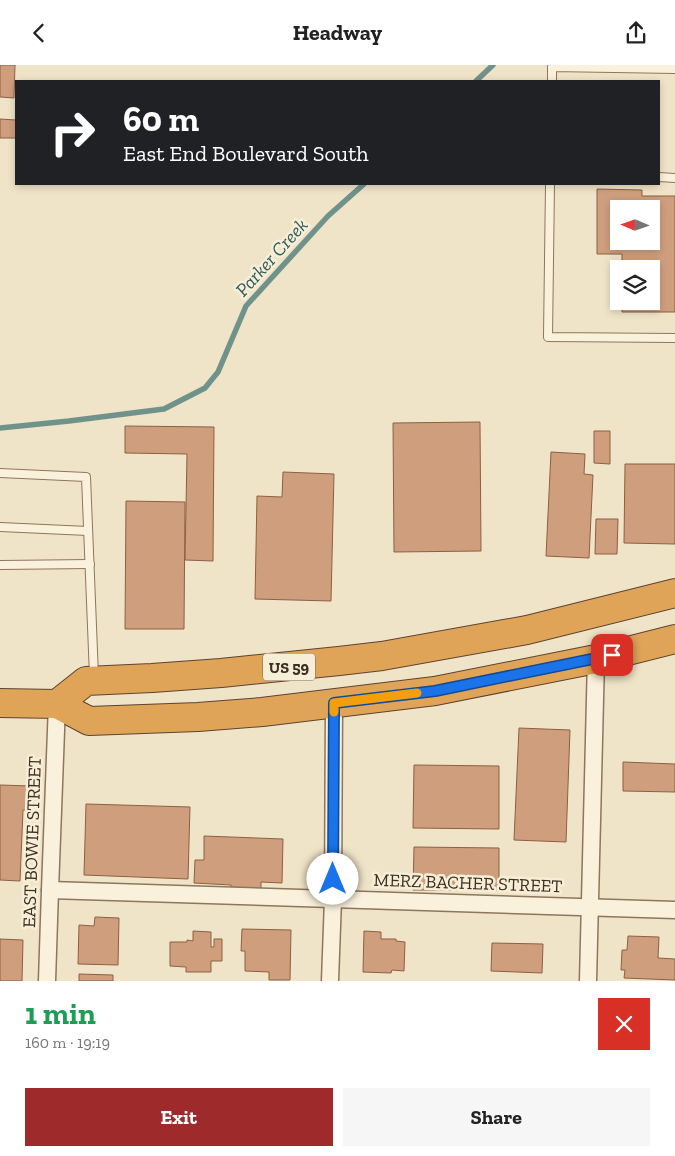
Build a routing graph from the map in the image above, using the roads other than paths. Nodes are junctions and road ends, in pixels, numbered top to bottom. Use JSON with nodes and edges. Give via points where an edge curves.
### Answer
{"nodes":[{"id":1,"x":675,"y":69,"type":"edge"},
{"id":2,"x":552,"y":80,"type":"edge"},
{"id":3,"x":660,"y":177,"type":"edge"},
{"id":4,"x":675,"y":178,"type":"edge"},
{"id":5,"x":550,"y":185,"type":"edge"},
{"id":6,"x":675,"y":338,"type":"edge"},
{"id":7,"x":0,"y":473,"type":"edge"},
{"id":8,"x":0,"y":527,"type":"edge"},
{"id":9,"x":88,"y":531,"type":"junction"},
{"id":10,"x":90,"y":564,"type":"junction"},
{"id":11,"x":0,"y":565,"type":"edge"},
{"id":12,"x":675,"y":593,"type":"edge"},
{"id":13,"x":675,"y":639,"type":"edge"},
{"id":14,"x":596,"y":659,"type":"junction"},
{"id":15,"x":94,"y":680,"type":"junction"},
{"id":16,"x":0,"y":703,"type":"edge"},
{"id":17,"x":334,"y":703,"type":"junction"},
{"id":18,"x":58,"y":704,"type":"junction"},
{"id":19,"x":50,"y":890,"type":"junction"},
{"id":20,"x":333,"y":899,"type":"junction"},
{"id":21,"x":590,"y":907,"type":"junction"},
{"id":22,"x":675,"y":910,"type":"edge"},
{"id":23,"x":47,"y":981,"type":"edge"},
{"id":24,"x":330,"y":981,"type":"edge"},
{"id":25,"x":588,"y":981,"type":"edge"}],
"edges":[{"from":1,"to":2,"type":"lane","via":[[552,67]]},
{"from":3,"to":4,"type":"lane"},
{"from":5,"to":6,"type":"lane","via":[[548,337]]},
{"from":7,"to":9,"type":"lane","via":[[86,477]]},
{"from":8,"to":9,"type":"lane"},
{"from":9,"to":10,"type":"lane"},
{"from":10,"to":11,"type":"lane"},
{"from":10,"to":15,"type":"lane"},
{"from":12,"to":15,"type":"highway","number":"US 59","via":[[527,630],[399,653],[221,673]]},
{"from":13,"to":14,"type":"highway","number":"US 59"},
{"from":14,"to":17,"type":"highway","number":"US 59","via":[[435,691]]},
{"from":14,"to":21,"type":"street"},
{"from":15,"to":18,"type":"highway","number":"US 59","via":[[86,681]]},
{"from":16,"to":18,"type":"highway","number":"US 59"},
{"from":17,"to":18,"type":"highway","number":"US 59","via":[[198,717],[89,721]]},
{"from":17,"to":20,"type":"street"},
{"from":18,"to":19,"type":"street","name":"EAST BOWIE STREET"},
{"from":19,"to":20,"type":"street","name":"MERZ BACHER STREET"},
{"from":19,"to":23,"type":"street","name":"EAST BOWIE STREET"},
{"from":20,"to":21,"type":"street","name":"MERZ BACHER STREET"},
{"from":20,"to":24,"type":"street"},
{"from":21,"to":22,"type":"street","name":"MERZ BACHER STREET"},
{"from":21,"to":25,"type":"street"}]}
